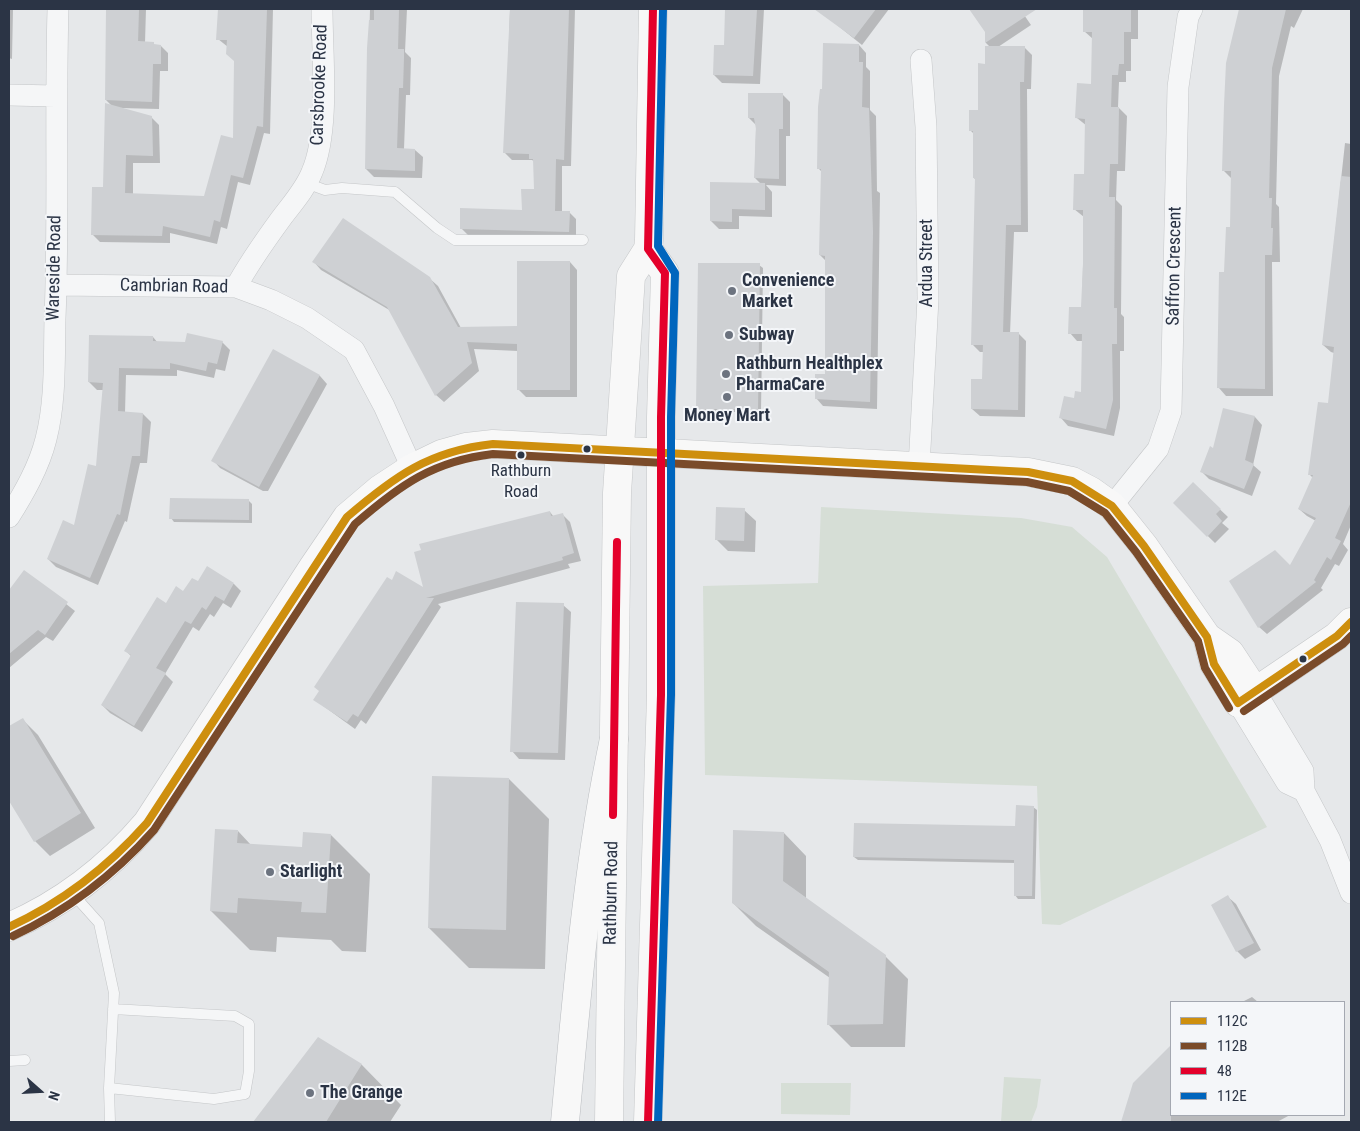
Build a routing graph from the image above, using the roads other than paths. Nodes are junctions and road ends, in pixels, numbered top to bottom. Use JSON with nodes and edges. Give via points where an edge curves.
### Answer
{"nodes":[{"id":1,"x":58,"y":9,"type":"edge"},
{"id":2,"x":322,"y":9,"type":"edge"},
{"id":3,"x":653,"y":9,"type":"edge"},
{"id":4,"x":1192,"y":9,"type":"edge"},
{"id":5,"x":921,"y":60,"type":"dead end"},
{"id":6,"x":9,"y":95,"type":"edge"},
{"id":7,"x":56,"y":96,"type":"junction"},
{"id":8,"x":306,"y":183,"type":"junction"},
{"id":9,"x":583,"y":240,"type":"dead end"},
{"id":10,"x":648,"y":249,"type":"junction"},
{"id":11,"x":56,"y":285,"type":"junction"},
{"id":12,"x":236,"y":287,"type":"junction"},
{"id":13,"x":619,"y":451,"type":"junction"},
{"id":14,"x":660,"y":453,"type":"junction"},
{"id":15,"x":919,"y":467,"type":"junction"},
{"id":16,"x":412,"y":468,"type":"junction"},
{"id":17,"x":1112,"y":506,"type":"junction"},
{"id":18,"x":9,"y":517,"type":"edge"},
{"id":19,"x":1351,"y":622,"type":"edge"},
{"id":20,"x":1246,"y":697,"type":"junction"},
{"id":21,"x":614,"y":739,"type":"junction"},
{"id":22,"x":72,"y":893,"type":"junction"},
{"id":23,"x":1351,"y":893,"type":"edge"},
{"id":24,"x":9,"y":927,"type":"edge"},
{"id":25,"x":113,"y":1009,"type":"junction"},
{"id":26,"x":9,"y":1060,"type":"edge"},
{"id":27,"x":25,"y":1060,"type":"dead end"},
{"id":28,"x":109,"y":1088,"type":"junction"},
{"id":29,"x":110,"y":1122,"type":"edge"},
{"id":30,"x":566,"y":1122,"type":"edge"},
{"id":31,"x":609,"y":1122,"type":"edge"},
{"id":32,"x":648,"y":1122,"type":"edge"}],
"edges":[{"from":1,"to":7,"type":"street","name":"Wareside Road"},
{"from":2,"to":8,"type":"street","name":"Carsbrooke Road","via":[[322,130],[319,154]]},
{"from":3,"to":10,"type":"main road"},
{"from":4,"to":17,"type":"street","name":"Saffron Crescent","via":[[1188,17],[1178,87],[1171,411],[1158,449]]},
{"from":5,"to":15,"type":"street","name":"Ardua Street","via":[[926,127],[928,298]]},
{"from":6,"to":7,"type":"street"},
{"from":7,"to":11,"type":"street","name":"Wareside Road"},
{"from":8,"to":9,"type":"lane","via":[[325,190],[395,192],[455,240]]},
{"from":8,"to":12,"type":"street","name":"Carsbrooke Road"},
{"from":10,"to":13,"type":"main road","name":"Rathburn Road","via":[[631,276]]},
{"from":10,"to":14,"type":"main road","via":[[665,272]]},
{"from":11,"to":12,"type":"street","name":"Cambrian Road"},
{"from":11,"to":18,"type":"street","name":"Wareside Road","via":[[52,408],[46,440],[30,480]]},
{"from":12,"to":16,"type":"street","name":"Cambrian Road","via":[[307,318],[354,350]]},
{"from":13,"to":14,"type":"main road"},
{"from":13,"to":16,"type":"main road","via":[[493,444],[441,454]]},
{"from":13,"to":21,"type":"main road","name":"Rathburn Road"},
{"from":14,"to":15,"type":"main road"},
{"from":14,"to":32,"type":"main road","via":[[661,695]]},
{"from":15,"to":17,"type":"main road","via":[[1050,475],[1072,481]]},
{"from":16,"to":22,"type":"main road","via":[[347,517],[147,823],[112,861]]},
{"from":17,"to":20,"type":"main road","via":[[1207,637],[1214,664]]},
{"from":19,"to":20,"type":"main road","via":[[1337,636]]},
{"from":20,"to":23,"type":"street","via":[[1288,783],[1304,791],[1330,840]]},
{"from":21,"to":30,"type":"main road","via":[[589,885]]},
{"from":21,"to":31,"type":"main road","name":"Rathburn Road"},
{"from":22,"to":24,"type":"main road"},
{"from":22,"to":25,"type":"lane","via":[[99,923],[114,993]]},
{"from":25,"to":28,"type":"lane"},
{"from":25,"to":28,"type":"lane","via":[[235,1016],[249,1024],[249,1071],[245,1094],[214,1099]]},
{"from":26,"to":27,"type":"lane"},
{"from":28,"to":29,"type":"lane"}]}
